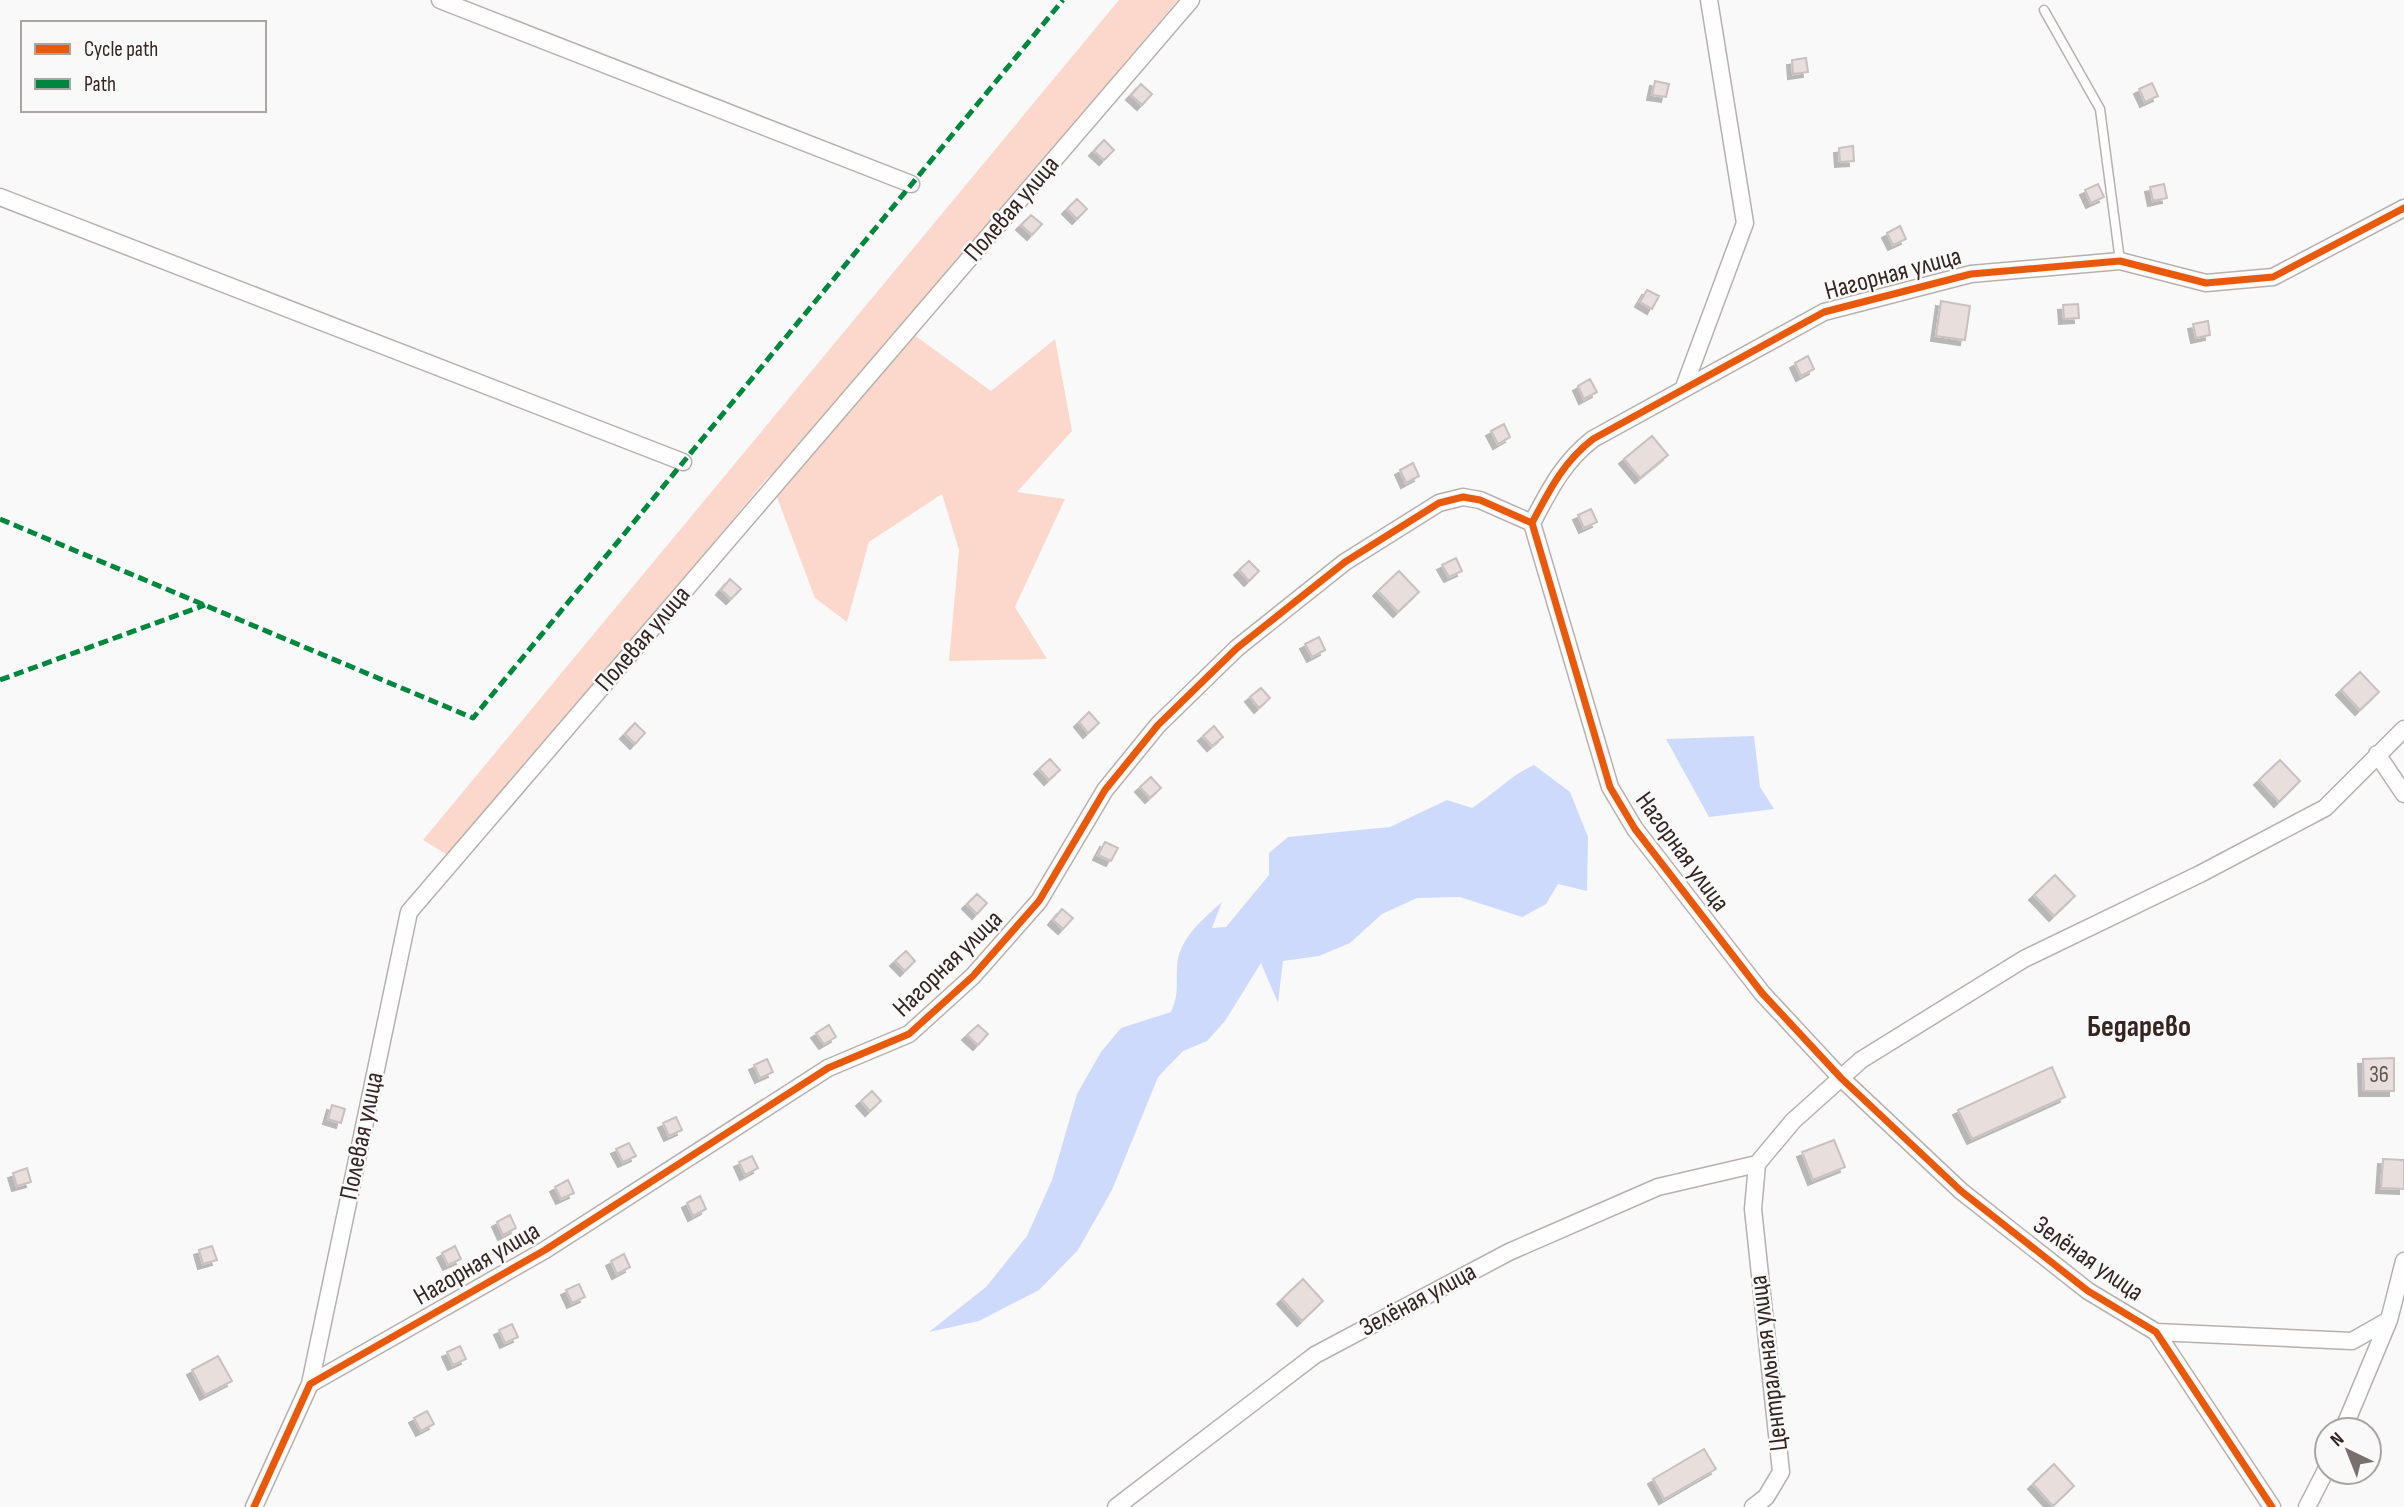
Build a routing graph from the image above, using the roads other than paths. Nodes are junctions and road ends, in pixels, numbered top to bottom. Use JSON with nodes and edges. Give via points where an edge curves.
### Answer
{"nodes":[{"id":1,"x":440,"y":0,"type":"edge"},
{"id":2,"x":1191,"y":0,"type":"edge"},
{"id":3,"x":1709,"y":0,"type":"edge"},
{"id":4,"x":2044,"y":10,"type":"dead end"},
{"id":5,"x":911,"y":184,"type":"dead end"},
{"id":6,"x":0,"y":197,"type":"edge"},
{"id":7,"x":2404,"y":208,"type":"edge"},
{"id":8,"x":2120,"y":261,"type":"junction"},
{"id":9,"x":1684,"y":387,"type":"junction"},
{"id":10,"x":683,"y":462,"type":"dead end"},
{"id":11,"x":1532,"y":523,"type":"junction"},
{"id":12,"x":2404,"y":729,"type":"edge"},
{"id":13,"x":2377,"y":754,"type":"junction"},
{"id":14,"x":2404,"y":794,"type":"edge"},
{"id":15,"x":1841,"y":1078,"type":"junction"},
{"id":16,"x":1757,"y":1164,"type":"junction"},
{"id":17,"x":2404,"y":1261,"type":"edge"},
{"id":18,"x":2389,"y":1320,"type":"junction"},
{"id":19,"x":2156,"y":1332,"type":"junction"},
{"id":20,"x":310,"y":1384,"type":"junction"},
{"id":21,"x":2349,"y":1416,"type":"edge"},
{"id":22,"x":2318,"y":1486,"type":"edge"},
{"id":23,"x":254,"y":1507,"type":"edge"},
{"id":24,"x":1116,"y":1507,"type":"edge"},
{"id":25,"x":1753,"y":1507,"type":"edge"},
{"id":26,"x":2272,"y":1507,"type":"edge"},
{"id":27,"x":2307,"y":1507,"type":"edge"}],
"edges":[{"from":1,"to":5,"type":"street"},
{"from":2,"to":20,"type":"street","name":"Полевая улица","via":[[409,912]]},
{"from":3,"to":9,"type":"street","via":[[1745,223]]},
{"from":4,"to":8,"type":"lane","via":[[2101,109]]},
{"from":6,"to":10,"type":"street"},
{"from":7,"to":8,"type":"street","name":"Нагорная улица","via":[[2273,277],[2206,283]]},
{"from":8,"to":9,"type":"street","name":"Нагорная улица","via":[[1971,274],[1824,312]]},
{"from":9,"to":11,"type":"street","name":"Нагорная улица","via":[[1574,454]]},
{"from":11,"to":15,"type":"street","name":"Нагорная улица","via":[[1610,787],[1635,829],[1762,993]]},
{"from":11,"to":20,"type":"street","name":"Нагорная улица","via":[[1463,497],[1439,503],[1345,562],[1237,648],[1158,725],[1105,790],[1039,901],[973,976],[909,1034],[828,1068],[545,1250]]},
{"from":12,"to":13,"type":"street"},
{"from":13,"to":14,"type":"street"},
{"from":13,"to":15,"type":"street","via":[[2325,808],[2024,959],[1861,1060]]},
{"from":15,"to":16,"type":"street","via":[[1793,1121]]},
{"from":15,"to":19,"type":"street","name":"Зелёная улица","via":[[1961,1191],[2088,1291]]},
{"from":16,"to":24,"type":"street","name":"Зелёная улица","via":[[1658,1187],[1509,1252],[1327,1349]]},
{"from":16,"to":25,"type":"street","name":"Центральная улица","via":[[1753,1209],[1781,1472],[1766,1497]]},
{"from":17,"to":18,"type":"street"},
{"from":18,"to":19,"type":"street","via":[[2352,1341]]},
{"from":18,"to":21,"type":"street"},
{"from":19,"to":26,"type":"street","name":"Зелёная улица"},
{"from":20,"to":23,"type":"street"},
{"from":22,"to":27,"type":"street"}]}
